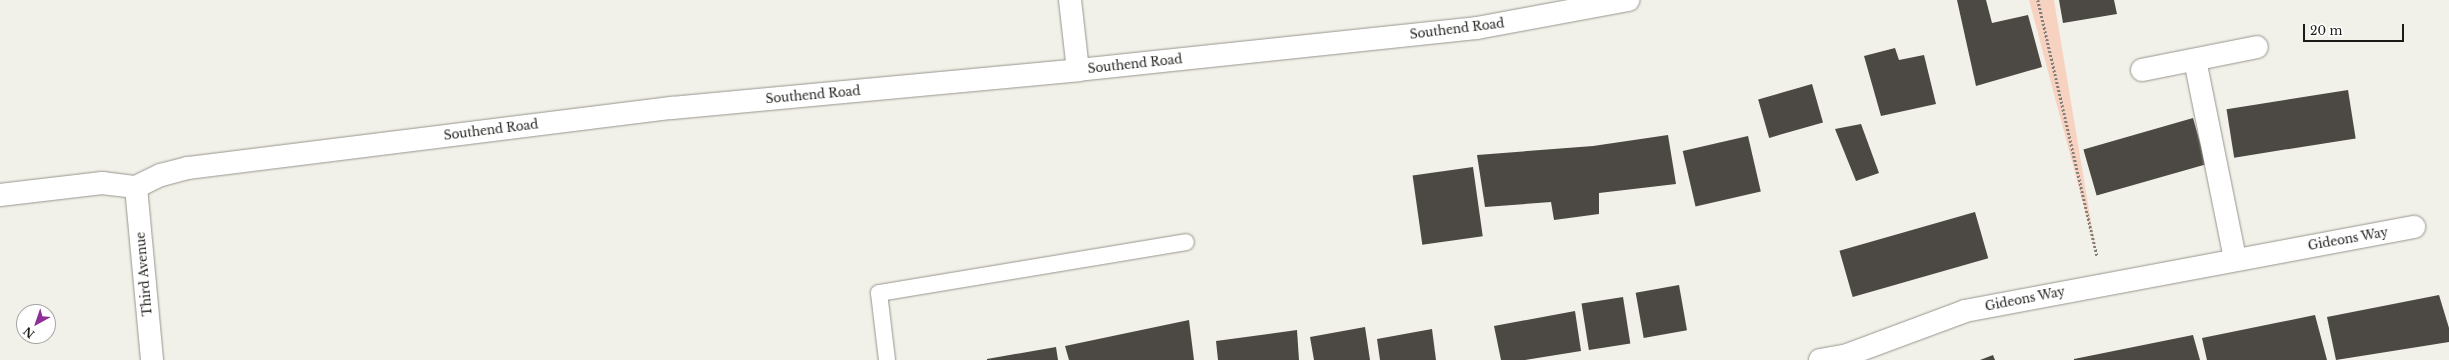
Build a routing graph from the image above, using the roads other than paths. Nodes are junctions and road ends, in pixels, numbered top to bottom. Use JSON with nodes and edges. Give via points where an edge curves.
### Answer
{"nodes":[{"id":1,"x":1070,"y":0,"type":"edge"},
{"id":2,"x":1628,"y":0,"type":"edge"},
{"id":3,"x":2256,"y":46,"type":"dead end"},
{"id":4,"x":2194,"y":60,"type":"junction"},
{"id":5,"x":1078,"y":70,"type":"junction"},
{"id":6,"x":2142,"y":70,"type":"dead end"},
{"id":7,"x":136,"y":187,"type":"junction"},
{"id":8,"x":0,"y":195,"type":"edge"},
{"id":9,"x":2414,"y":227,"type":"dead end"},
{"id":10,"x":1186,"y":242,"type":"dead end"},
{"id":11,"x":2235,"y":259,"type":"junction"},
{"id":12,"x":152,"y":360,"type":"edge"},
{"id":13,"x":888,"y":360,"type":"edge"},
{"id":14,"x":1820,"y":360,"type":"edge"}],
"edges":[{"from":1,"to":5,"type":"street"},
{"from":2,"to":5,"type":"street","name":"Southend Road","via":[[1476,28]]},
{"from":3,"to":4,"type":"street"},
{"from":4,"to":6,"type":"street"},
{"from":4,"to":11,"type":"street"},
{"from":5,"to":7,"type":"street","name":"Southend Road","via":[[672,108],[188,168],[161,175]]},
{"from":7,"to":8,"type":"street","via":[[102,184]]},
{"from":7,"to":12,"type":"street","name":"Third Avenue"},
{"from":9,"to":11,"type":"street","name":"Gideons Way"},
{"from":10,"to":13,"type":"lane","via":[[879,293]]},
{"from":11,"to":14,"type":"street","name":"Gideons Way","via":[[1965,311],[1847,355]]}]}
